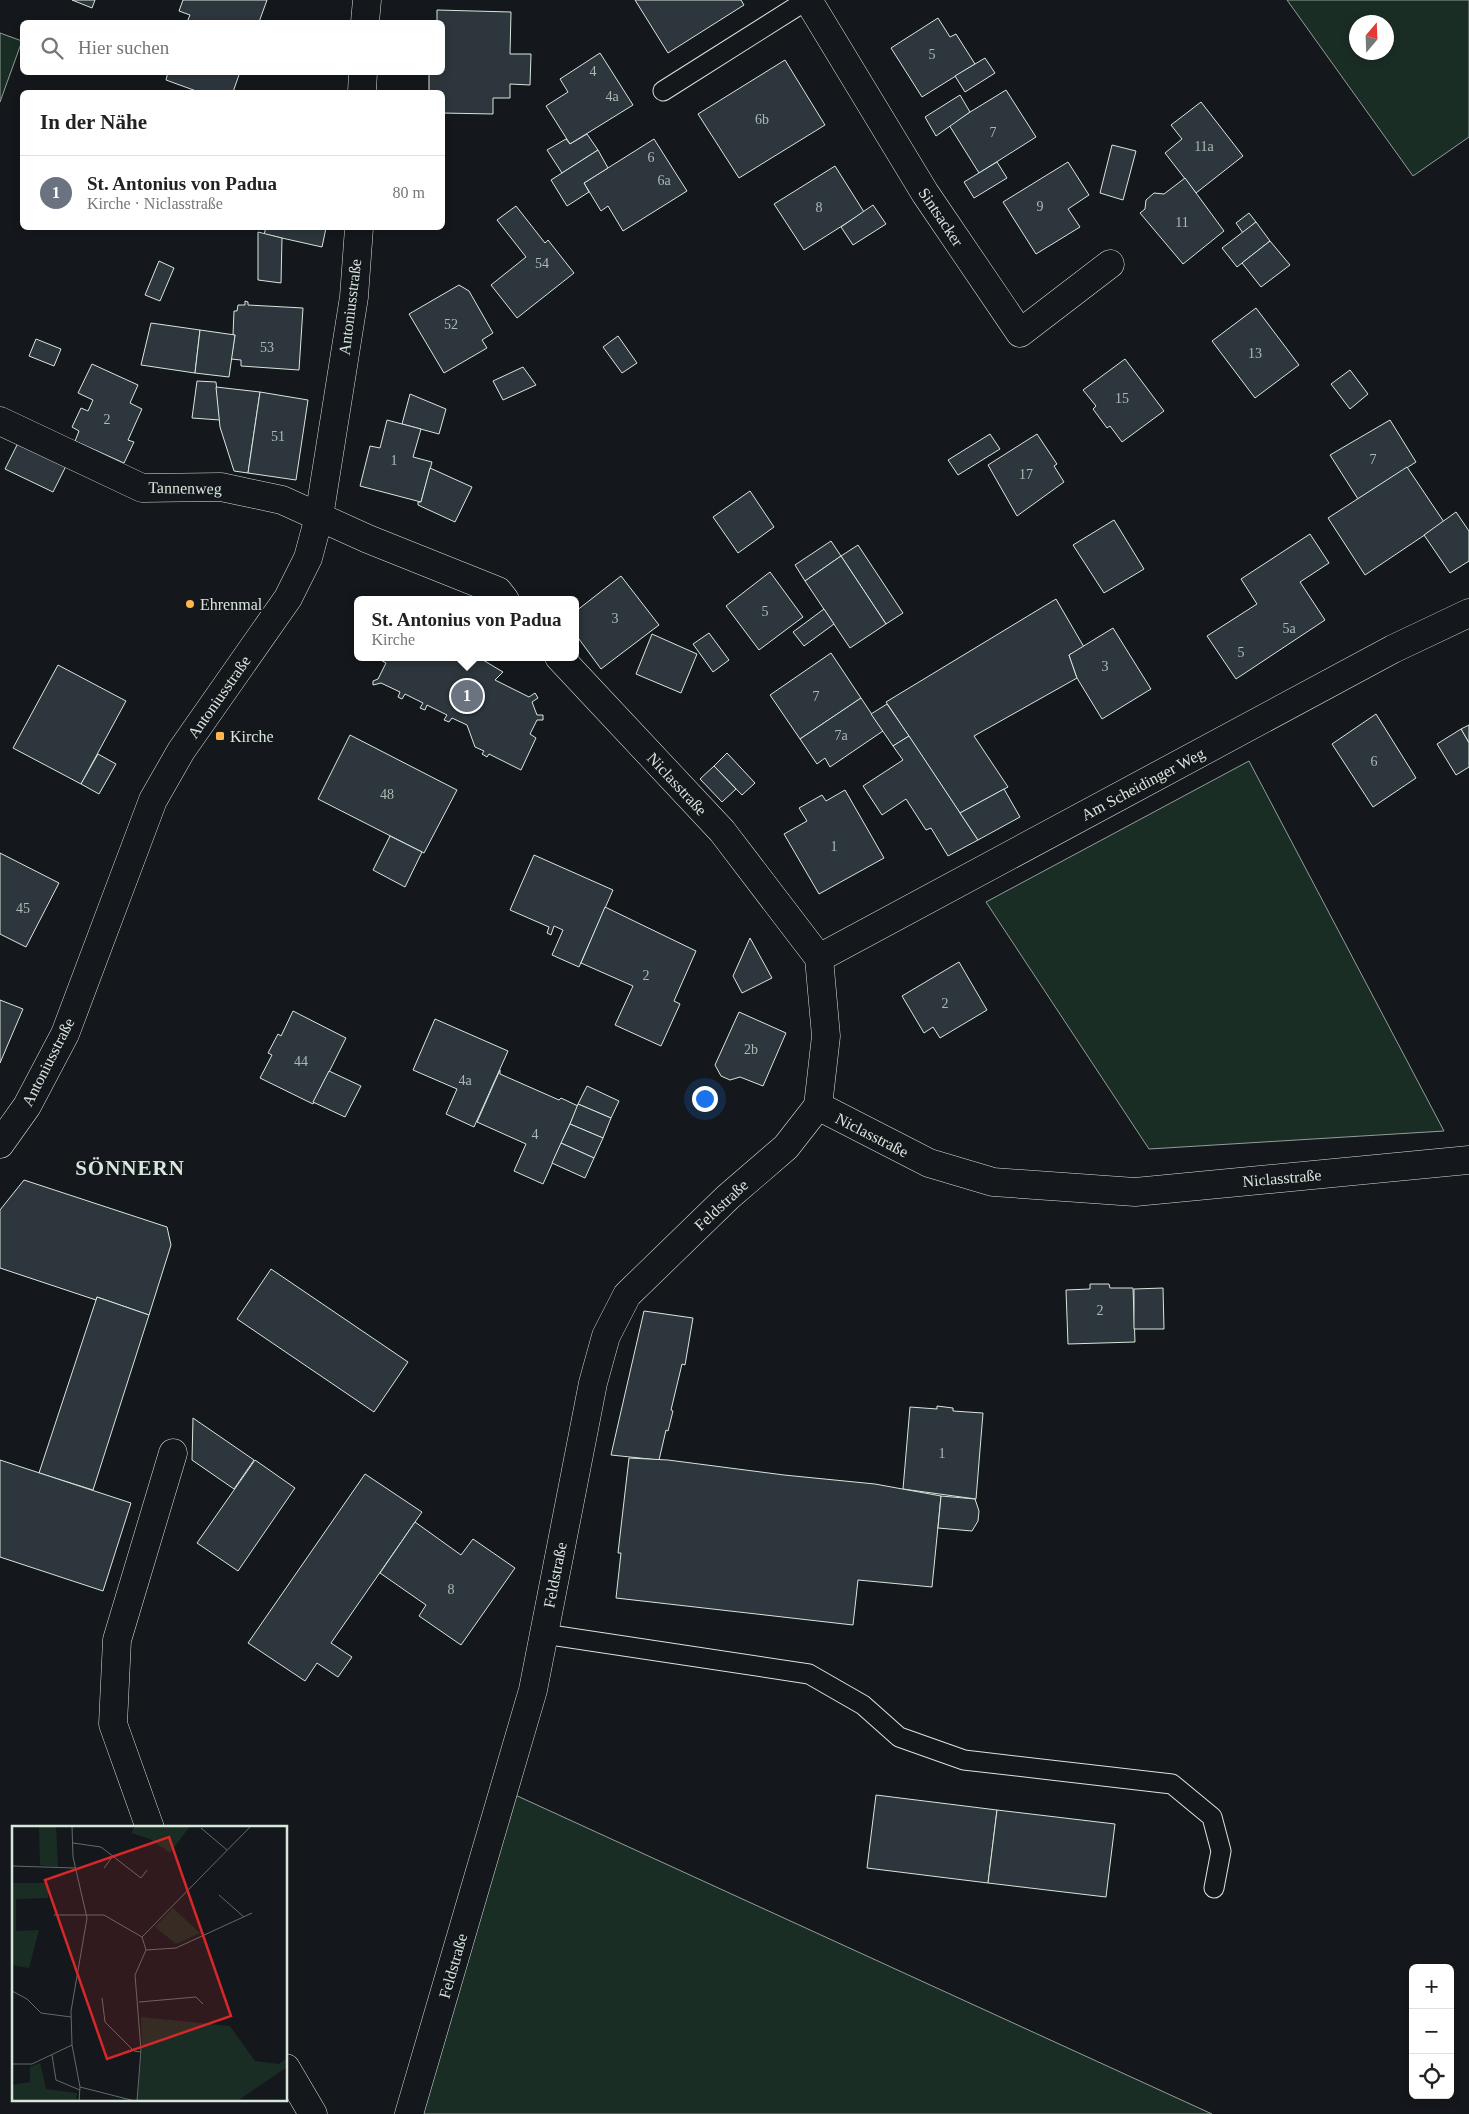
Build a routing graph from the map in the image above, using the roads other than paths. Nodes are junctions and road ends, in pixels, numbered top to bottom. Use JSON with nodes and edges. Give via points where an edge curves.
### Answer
{"nodes":[{"id":1,"x":366,"y":0,"type":"edge"},
{"id":2,"x":808,"y":0,"type":"edge"},
{"id":3,"x":366,"y":20,"type":"edge"},
{"id":4,"x":363,"y":75,"type":"edge"},
{"id":5,"x":362,"y":90,"type":"edge"},
{"id":6,"x":663,"y":91,"type":"dead end"},
{"id":7,"x":359,"y":230,"type":"edge"},
{"id":8,"x":1110,"y":264,"type":"dead end"},
{"id":9,"x":0,"y":421,"type":"edge"},
{"id":10,"x":319,"y":517,"type":"junction"},
{"id":11,"x":502,"y":596,"type":"edge"},
{"id":12,"x":1469,"y":613,"type":"edge"},
{"id":13,"x":563,"y":661,"type":"edge"},
{"id":14,"x":819,"y":958,"type":"junction"},
{"id":15,"x":818,"y":1106,"type":"junction"},
{"id":16,"x":0,"y":1144,"type":"edge"},
{"id":17,"x":1469,"y":1160,"type":"edge"},
{"id":18,"x":173,"y":1453,"type":"dead end"},
{"id":19,"x":544,"y":1634,"type":"junction"},
{"id":20,"x":149,"y":1826,"type":"edge"},
{"id":21,"x":1214,"y":1888,"type":"dead end"},
{"id":22,"x":288,"y":2072,"type":"edge"},
{"id":23,"x":312,"y":2114,"type":"edge"},
{"id":24,"x":409,"y":2114,"type":"edge"}],
"edges":[{"from":1,"to":3,"type":"street"},
{"from":2,"to":6,"type":"lane"},
{"from":2,"to":8,"type":"street","name":"Sintsacker","via":[[925,193],[1020,333]]},
{"from":4,"to":5,"type":"street"},
{"from":7,"to":10,"type":"street","name":"Antoniusstraße","via":[[354,297]]},
{"from":9,"to":10,"type":"street","name":"Tannenweg","via":[[142,488],[221,487],[282,500]]},
{"from":10,"to":11,"type":"street","via":[[498,591]]},
{"from":10,"to":16,"type":"street","name":"Antoniusstraße","via":[[308,558],[288,598],[181,751],[153,800],[66,1034],[27,1106]]},
{"from":12,"to":14,"type":"street","name":"Am Scheidinger Weg","via":[[1384,654]]},
{"from":13,"to":14,"type":"street","name":"Niclasstraße","via":[[722,831]]},
{"from":14,"to":15,"type":"street","name":"Niclasstraße","via":[[826,1036]]},
{"from":15,"to":17,"type":"street","name":"Niclasstraße","via":[[929,1163],[993,1182],[1135,1192]]},
{"from":15,"to":19,"type":"street","name":"Feldstraße","via":[[786,1147],[728,1197],[627,1295],[606,1336],[593,1383]]},
{"from":18,"to":20,"type":"street","via":[[117,1640],[113,1724]]},
{"from":19,"to":21,"type":"lane","via":[[809,1674],[862,1705],[899,1737],[964,1760],[1172,1784],[1212,1817],[1221,1850]]},
{"from":19,"to":24,"type":"street","name":"Feldstraße","via":[[533,1690]]},
{"from":22,"to":23,"type":"street"}]}
